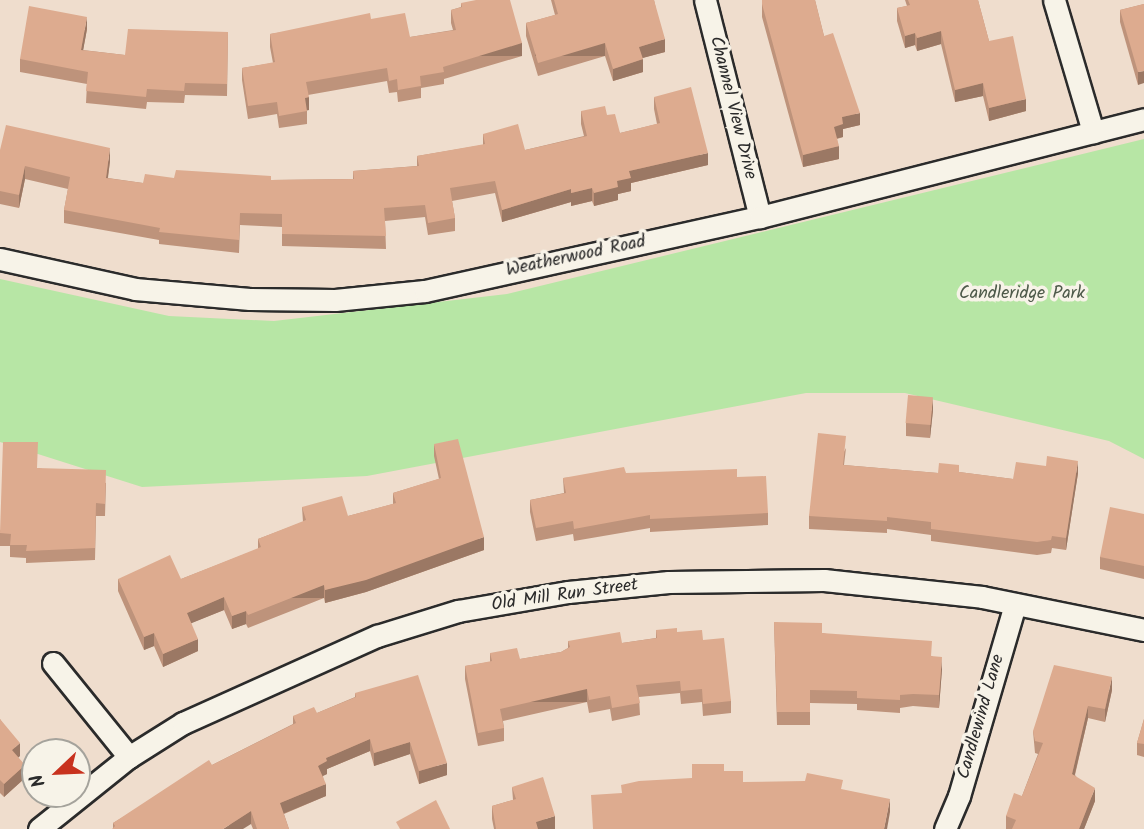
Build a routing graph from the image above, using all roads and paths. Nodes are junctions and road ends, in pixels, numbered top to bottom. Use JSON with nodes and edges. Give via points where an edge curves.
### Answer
{"nodes":[{"id":1,"x":705,"y":0,"type":"edge"},
{"id":2,"x":1054,"y":0,"type":"edge"},
{"id":3,"x":1144,"y":119,"type":"edge"},
{"id":4,"x":1093,"y":132,"type":"junction"},
{"id":5,"x":760,"y":217,"type":"junction"},
{"id":6,"x":0,"y":259,"type":"edge"},
{"id":7,"x":1015,"y":604,"type":"junction"},
{"id":8,"x":1144,"y":630,"type":"edge"},
{"id":9,"x":52,"y":663,"type":"dead end"},
{"id":10,"x":129,"y":757,"type":"junction"},
{"id":11,"x":39,"y":829,"type":"edge"},
{"id":12,"x":944,"y":829,"type":"edge"}],
"edges":[{"from":1,"to":5,"type":"street","name":"Channel View Drive"},
{"from":2,"to":4,"type":"street"},
{"from":3,"to":4,"type":"street","name":"Weatherwood Road"},
{"from":4,"to":5,"type":"street","name":"Weatherwood Road"},
{"from":5,"to":6,"type":"street","name":"Weatherwood Road","via":[[425,291],[335,300],[135,289]]},
{"from":7,"to":8,"type":"street","name":"Old Mill Run Street"},
{"from":7,"to":10,"type":"street","name":"Old Mill Run Street","via":[[824,580],[743,578],[568,592],[458,611],[377,636],[183,723]]},
{"from":7,"to":12,"type":"street","name":"Candlewind Lane","via":[[959,796]]},
{"from":9,"to":10,"type":"street"},
{"from":10,"to":11,"type":"street","name":"Old Mill Run Street"}]}
